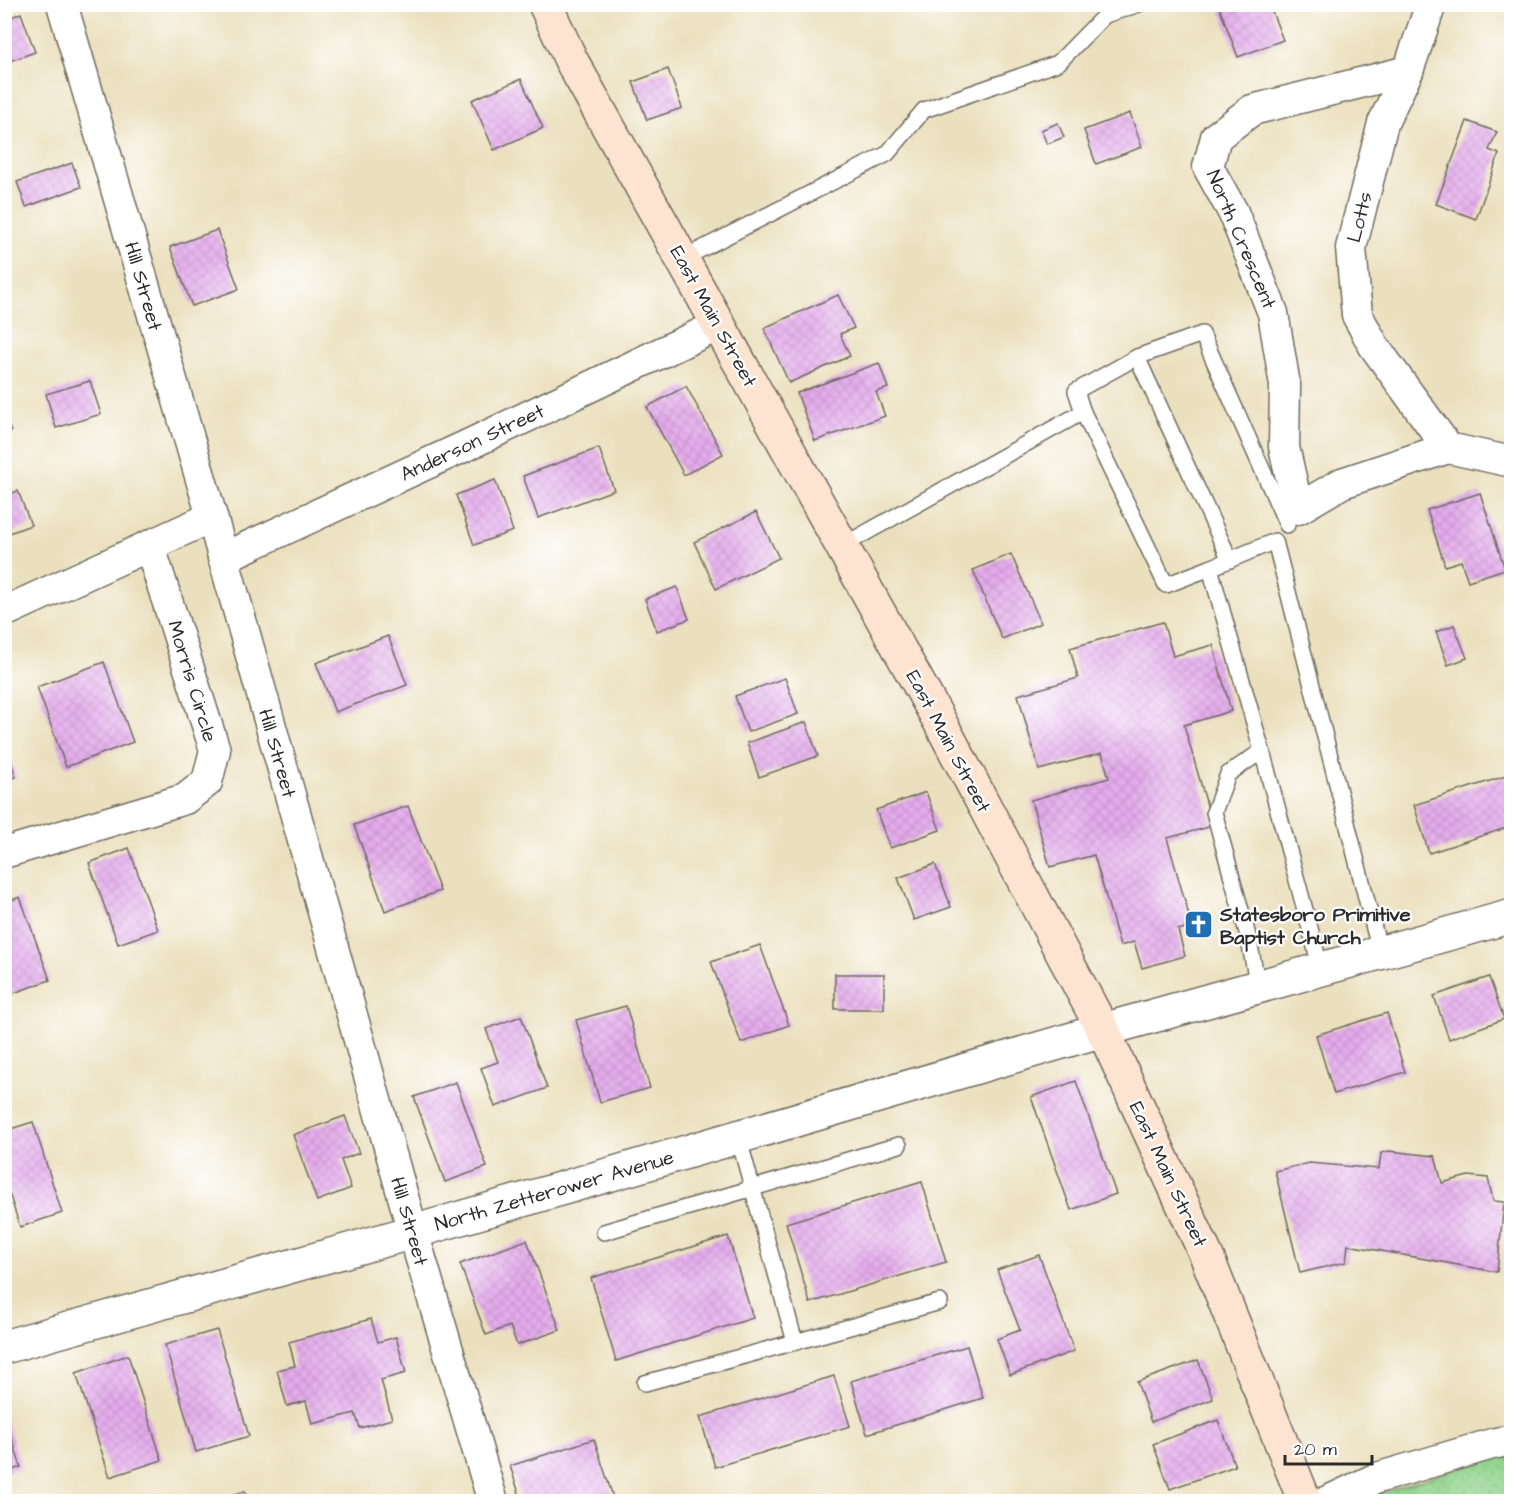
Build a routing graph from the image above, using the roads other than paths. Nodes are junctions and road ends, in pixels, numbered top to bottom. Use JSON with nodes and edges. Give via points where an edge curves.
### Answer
{"nodes":[{"id":1,"x":62,"y":4,"type":"edge"},
{"id":2,"x":545,"y":4,"type":"edge"},
{"id":3,"x":1138,"y":4,"type":"edge"},
{"id":4,"x":1431,"y":4,"type":"edge"},
{"id":5,"x":1407,"y":71,"type":"junction"},
{"id":6,"x":682,"y":259,"type":"junction"},
{"id":7,"x":719,"y":325,"type":"junction"},
{"id":8,"x":1137,"y":357,"type":"junction"},
{"id":9,"x":1083,"y":412,"type":"junction"},
{"id":10,"x":1448,"y":447,"type":"junction"},
{"id":11,"x":1512,"y":462,"type":"edge"},
{"id":12,"x":1293,"y":517,"type":"junction"},
{"id":13,"x":212,"y":518,"type":"junction"},
{"id":14,"x":1275,"y":541,"type":"junction"},
{"id":15,"x":842,"y":546,"type":"junction"},
{"id":16,"x":150,"y":547,"type":"junction"},
{"id":17,"x":223,"y":558,"type":"junction"},
{"id":18,"x":1230,"y":560,"type":"junction"},
{"id":19,"x":1210,"y":568,"type":"junction"},
{"id":20,"x":4,"y":612,"type":"edge"},
{"id":21,"x":1262,"y":751,"type":"junction"},
{"id":22,"x":4,"y":853,"type":"edge"},
{"id":23,"x":1512,"y":916,"type":"edge"},
{"id":24,"x":1380,"y":952,"type":"junction"},
{"id":25,"x":1321,"y":969,"type":"junction"},
{"id":26,"x":1258,"y":986,"type":"junction"},
{"id":27,"x":1103,"y":1030,"type":"junction"},
{"id":28,"x":738,"y":1136,"type":"junction"},
{"id":29,"x":899,"y":1145,"type":"dead end"},
{"id":30,"x":752,"y":1188,"type":"junction"},
{"id":31,"x":413,"y":1232,"type":"junction"},
{"id":32,"x":604,"y":1232,"type":"dead end"},
{"id":33,"x":940,"y":1302,"type":"dead end"},
{"id":34,"x":795,"y":1342,"type":"junction"},
{"id":35,"x":4,"y":1347,"type":"edge"},
{"id":36,"x":645,"y":1383,"type":"dead end"},
{"id":37,"x":1512,"y":1440,"type":"edge"},
{"id":38,"x":493,"y":1502,"type":"edge"},
{"id":39,"x":1305,"y":1502,"type":"edge"},
{"id":40,"x":1326,"y":1502,"type":"edge"}],
"edges":[{"from":1,"to":13,"type":"street","name":"Hill Street"},
{"from":2,"to":6,"type":"main road","name":"East Main Street","via":[[571,60]]},
{"from":3,"to":6,"type":"lane","via":[[1105,15],[1058,63],[924,110],[887,154]]},
{"from":4,"to":5,"type":"street","name":"Lotts"},
{"from":5,"to":10,"type":"street","name":"Lotts","via":[[1383,123],[1351,248],[1358,315],[1374,346]]},
{"from":5,"to":12,"type":"street","name":"North Crescent","via":[[1252,111],[1216,137],[1208,167],[1233,212],[1273,313],[1286,385],[1284,447]]},
{"from":6,"to":7,"type":"main road","name":"East Main Street"},
{"from":7,"to":15,"type":"main road","name":"East Main Street"},
{"from":7,"to":17,"type":"street","name":"Anderson Street"},
{"from":8,"to":9,"type":"lane","via":[[1076,391]]},
{"from":8,"to":12,"type":"lane","via":[[1202,334]]},
{"from":8,"to":18,"type":"lane"},
{"from":9,"to":15,"type":"lane"},
{"from":9,"to":19,"type":"lane","via":[[1166,585]]},
{"from":10,"to":11,"type":"street"},
{"from":10,"to":12,"type":"street","via":[[1342,483]]},
{"from":12,"to":14,"type":"lane"},
{"from":13,"to":16,"type":"street"},
{"from":13,"to":17,"type":"street","name":"Hill Street"},
{"from":14,"to":18,"type":"lane"},
{"from":14,"to":24,"type":"lane"},
{"from":15,"to":27,"type":"main road","name":"East Main Street"},
{"from":16,"to":20,"type":"street"},
{"from":16,"to":22,"type":"street","name":"Morris Circle","via":[[215,750],[207,782],[185,799]]},
{"from":17,"to":31,"type":"street","name":"Hill Street"},
{"from":18,"to":19,"type":"lane"},
{"from":19,"to":21,"type":"lane"},
{"from":21,"to":25,"type":"lane"},
{"from":21,"to":26,"type":"lane","via":[[1227,774],[1214,812]]},
{"from":23,"to":24,"type":"street","name":"North Zetterower Avenue"},
{"from":24,"to":25,"type":"street","name":"North Zetterower Avenue"},
{"from":25,"to":26,"type":"street","name":"North Zetterower Avenue"},
{"from":26,"to":27,"type":"street","name":"North Zetterower Avenue"},
{"from":27,"to":28,"type":"street","name":"North Zetterower Avenue"},
{"from":27,"to":39,"type":"main road","name":"East Main Street","via":[[1207,1257]]},
{"from":28,"to":30,"type":"lane"},
{"from":28,"to":31,"type":"street","name":"North Zetterower Avenue"},
{"from":29,"to":30,"type":"lane"},
{"from":30,"to":32,"type":"lane"},
{"from":30,"to":34,"type":"lane"},
{"from":31,"to":35,"type":"street","name":"North Zetterower Avenue"},
{"from":31,"to":38,"type":"street","name":"Hill Street"},
{"from":33,"to":34,"type":"lane"},
{"from":34,"to":36,"type":"lane"},
{"from":37,"to":40,"type":"street","via":[[1377,1478]]}]}
